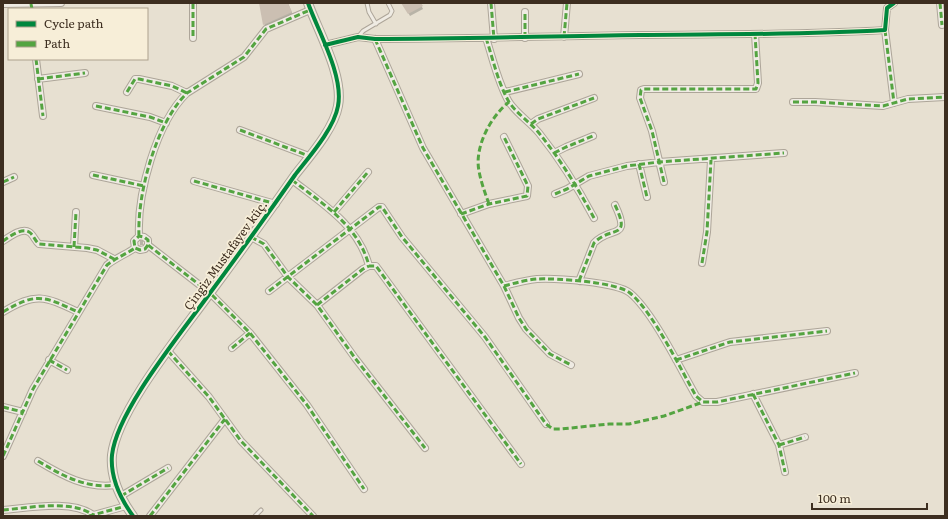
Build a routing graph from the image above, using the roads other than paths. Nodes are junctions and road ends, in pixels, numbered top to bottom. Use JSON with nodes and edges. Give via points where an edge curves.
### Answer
{"nodes":[{"id":1,"x":61,"y":3,"type":"edge"},
{"id":2,"x":193,"y":3,"type":"edge"},
{"id":3,"x":367,"y":3,"type":"edge"},
{"id":4,"x":388,"y":3,"type":"edge"},
{"id":5,"x":491,"y":3,"type":"edge"},
{"id":6,"x":567,"y":3,"type":"edge"},
{"id":7,"x":894,"y":3,"type":"edge"},
{"id":8,"x":940,"y":3,"type":"edge"},
{"id":9,"x":3,"y":4,"type":"edge"},
{"id":10,"x":309,"y":6,"type":"edge"},
{"id":11,"x":32,"y":7,"type":"edge"},
{"id":12,"x":525,"y":12,"type":"dead end"},
{"id":13,"x":376,"y":24,"type":"junction"},
{"id":14,"x":942,"y":24,"type":"dead end"},
{"id":15,"x":885,"y":30,"type":"junction"},
{"id":16,"x":755,"y":34,"type":"junction"},
{"id":17,"x":358,"y":37,"type":"junction"},
{"id":18,"x":564,"y":37,"type":"junction"},
{"id":19,"x":193,"y":38,"type":"dead end"},
{"id":20,"x":486,"y":38,"type":"junction"},
{"id":21,"x":494,"y":38,"type":"junction"},
{"id":22,"x":525,"y":38,"type":"junction"},
{"id":23,"x":375,"y":40,"type":"junction"},
{"id":24,"x":325,"y":45,"type":"junction"},
{"id":25,"x":36,"y":60,"type":"edge"},
{"id":26,"x":85,"y":73,"type":"dead end"},
{"id":27,"x":578,"y":74,"type":"dead end"},
{"id":28,"x":38,"y":79,"type":"junction"},
{"id":29,"x":127,"y":92,"type":"dead end"},
{"id":30,"x":504,"y":92,"type":"junction"},
{"id":31,"x":187,"y":93,"type":"junction"},
{"id":32,"x":945,"y":97,"type":"edge"},
{"id":33,"x":594,"y":98,"type":"dead end"},
{"id":34,"x":793,"y":102,"type":"dead end"},
{"id":35,"x":894,"y":104,"type":"junction"},
{"id":36,"x":96,"y":106,"type":"dead end"},
{"id":37,"x":43,"y":116,"type":"dead end"},
{"id":38,"x":166,"y":123,"type":"junction"},
{"id":39,"x":531,"y":124,"type":"junction"},
{"id":40,"x":240,"y":130,"type":"dead end"},
{"id":41,"x":593,"y":136,"type":"dead end"},
{"id":42,"x":504,"y":137,"type":"dead end"},
{"id":43,"x":554,"y":153,"type":"junction"},
{"id":44,"x":784,"y":153,"type":"dead end"},
{"id":45,"x":309,"y":156,"type":"junction"},
{"id":46,"x":711,"y":160,"type":"junction"},
{"id":47,"x":659,"y":162,"type":"junction"},
{"id":48,"x":639,"y":164,"type":"junction"},
{"id":49,"x":368,"y":172,"type":"dead end"},
{"id":50,"x":93,"y":175,"type":"dead end"},
{"id":51,"x":14,"y":177,"type":"dead end"},
{"id":52,"x":292,"y":180,"type":"junction"},
{"id":53,"x":194,"y":181,"type":"dead end"},
{"id":54,"x":3,"y":182,"type":"edge"},
{"id":55,"x":664,"y":182,"type":"dead end"},
{"id":56,"x":576,"y":185,"type":"junction"},
{"id":57,"x":144,"y":186,"type":"junction"},
{"id":58,"x":555,"y":194,"type":"dead end"},
{"id":59,"x":647,"y":197,"type":"dead end"},
{"id":60,"x":276,"y":204,"type":"junction"},
{"id":61,"x":615,"y":205,"type":"dead end"},
{"id":62,"x":76,"y":212,"type":"dead end"},
{"id":63,"x":334,"y":212,"type":"junction"},
{"id":64,"x":461,"y":214,"type":"junction"},
{"id":65,"x":594,"y":218,"type":"dead end"},
{"id":66,"x":349,"y":228,"type":"junction"},
{"id":67,"x":139,"y":236,"type":"junction"},
{"id":68,"x":252,"y":237,"type":"junction"},
{"id":69,"x":3,"y":241,"type":"edge"},
{"id":70,"x":148,"y":245,"type":"junction"},
{"id":71,"x":74,"y":248,"type":"junction"},
{"id":72,"x":136,"y":248,"type":"junction"},
{"id":73,"x":114,"y":259,"type":"junction"},
{"id":74,"x":702,"y":263,"type":"dead end"},
{"id":75,"x":369,"y":266,"type":"junction"},
{"id":76,"x":288,"y":277,"type":"junction"},
{"id":77,"x":579,"y":281,"type":"junction"},
{"id":78,"x":504,"y":286,"type":"junction"},
{"id":79,"x":268,"y":291,"type":"dead end"},
{"id":80,"x":210,"y":293,"type":"junction"},
{"id":81,"x":317,"y":305,"type":"junction"},
{"id":82,"x":3,"y":312,"type":"edge"},
{"id":83,"x":78,"y":312,"type":"junction"},
{"id":84,"x":827,"y":331,"type":"dead end"},
{"id":85,"x":250,"y":333,"type":"junction"},
{"id":86,"x":232,"y":348,"type":"dead end"},
{"id":87,"x":168,"y":351,"type":"junction"},
{"id":88,"x":50,"y":360,"type":"junction"},
{"id":89,"x":676,"y":360,"type":"junction"},
{"id":90,"x":571,"y":365,"type":"dead end"},
{"id":91,"x":67,"y":370,"type":"dead end"},
{"id":92,"x":856,"y":373,"type":"dead end"},
{"id":93,"x":753,"y":394,"type":"junction"},
{"id":94,"x":3,"y":407,"type":"edge"},
{"id":95,"x":23,"y":412,"type":"junction"},
{"id":96,"x":225,"y":419,"type":"junction"},
{"id":97,"x":546,"y":424,"type":"dead end"},
{"id":98,"x":805,"y":437,"type":"dead end"},
{"id":99,"x":5,"y":444,"type":"edge"},
{"id":100,"x":779,"y":445,"type":"junction"},
{"id":101,"x":425,"y":448,"type":"dead end"},
{"id":102,"x":3,"y":456,"type":"edge"},
{"id":103,"x":38,"y":461,"type":"dead end"},
{"id":104,"x":521,"y":464,"type":"dead end"},
{"id":105,"x":168,"y":468,"type":"dead end"},
{"id":106,"x":785,"y":472,"type":"dead end"},
{"id":107,"x":116,"y":485,"type":"junction"},
{"id":108,"x":364,"y":489,"type":"dead end"},
{"id":109,"x":121,"y":496,"type":"junction"},
{"id":110,"x":126,"y":506,"type":"junction"},
{"id":111,"x":3,"y":510,"type":"edge"},
{"id":112,"x":261,"y":510,"type":"dead end"},
{"id":113,"x":91,"y":516,"type":"edge"},
{"id":114,"x":133,"y":516,"type":"edge"},
{"id":115,"x":150,"y":516,"type":"edge"},
{"id":116,"x":255,"y":516,"type":"edge"},
{"id":117,"x":313,"y":516,"type":"edge"}],
"edges":[{"from":1,"to":11,"type":"street"},
{"from":2,"to":19,"type":"street"},
{"from":3,"to":13,"type":"lane"},
{"from":4,"to":13,"type":"lane","via":[[392,13]]},
{"from":5,"to":21,"type":"street"},
{"from":6,"to":18,"type":"street"},
{"from":7,"to":15,"type":"street","via":[[887,8]]},
{"from":8,"to":14,"type":"street"},
{"from":9,"to":11,"type":"street"},
{"from":10,"to":24,"type":"street","name":"Çingiz Mustafayev küç."},
{"from":10,"to":31,"type":"street","via":[[266,29],[244,57]]},
{"from":12,"to":22,"type":"street"},
{"from":13,"to":17,"type":"lane","via":[[363,30]]},
{"from":15,"to":16,"type":"street"},
{"from":15,"to":35,"type":"street"},
{"from":16,"to":18,"type":"street"},
{"from":16,"to":47,"type":"street","via":[[758,84],[756,89],[641,90],[640,98],[652,131]]},
{"from":17,"to":23,"type":"street"},
{"from":17,"to":24,"type":"street"},
{"from":18,"to":22,"type":"street"},
{"from":20,"to":21,"type":"street"},
{"from":20,"to":23,"type":"street"},
{"from":20,"to":30,"type":"street"},
{"from":21,"to":22,"type":"street"},
{"from":23,"to":64,"type":"street","via":[[423,148]]},
{"from":24,"to":45,"type":"street","name":"Çingiz Mustafayev küç.","via":[[336,80],[338,105],[332,122]]},
{"from":25,"to":28,"type":"street"},
{"from":26,"to":28,"type":"street"},
{"from":27,"to":30,"type":"street"},
{"from":28,"to":37,"type":"street"},
{"from":29,"to":31,"type":"street","via":[[131,82],[139,79],[172,86]]},
{"from":30,"to":39,"type":"street","via":[[518,113]]},
{"from":31,"to":38,"type":"street","via":[[180,99]]},
{"from":32,"to":35,"type":"street","via":[[908,99]]},
{"from":33,"to":39,"type":"street"},
{"from":34,"to":35,"type":"street","via":[[883,106]]},
{"from":36,"to":38,"type":"street","via":[[150,117]]},
{"from":38,"to":57,"type":"street","via":[[153,154]]},
{"from":39,"to":43,"type":"street"},
{"from":40,"to":45,"type":"street"},
{"from":41,"to":43,"type":"street"},
{"from":42,"to":64,"type":"street","via":[[528,186],[528,196],[489,204]]},
{"from":43,"to":56,"type":"street"},
{"from":44,"to":46,"type":"street"},
{"from":45,"to":52,"type":"street","name":"Çingiz Mustafayev küç."},
{"from":46,"to":47,"type":"street"},
{"from":46,"to":74,"type":"street","via":[[707,232]]},
{"from":47,"to":48,"type":"street"},
{"from":47,"to":55,"type":"street"},
{"from":48,"to":56,"type":"street","via":[[597,173]]},
{"from":48,"to":59,"type":"street"},
{"from":49,"to":63,"type":"street"},
{"from":50,"to":57,"type":"street"},
{"from":51,"to":54,"type":"street"},
{"from":52,"to":60,"type":"street","name":"Çingiz Mustafayev küç."},
{"from":52,"to":63,"type":"street"},
{"from":53,"to":60,"type":"street"},
{"from":56,"to":58,"type":"street"},
{"from":56,"to":65,"type":"street"},
{"from":57,"to":67,"type":"street","via":[[138,214]]},
{"from":60,"to":68,"type":"street","name":"Çingiz Mustafayev küç."},
{"from":61,"to":77,"type":"street","via":[[622,226],[618,231],[598,238],[594,243]]},
{"from":62,"to":71,"type":"street"},
{"from":63,"to":66,"type":"street"},
{"from":64,"to":78,"type":"street"},
{"from":66,"to":75,"type":"street","via":[[366,256]]},
{"from":66,"to":76,"type":"street"},
{"from":66,"to":97,"type":"street","via":[[379,207],[386,210],[402,237],[485,337]]},
{"from":67,"to":70,"type":"street","via":[[146,238]]},
{"from":67,"to":72,"type":"street","via":[[134,241]]},
{"from":68,"to":76,"type":"street","via":[[264,244]]},
{"from":68,"to":80,"type":"street","name":"Çingiz Mustafayev küç."},
{"from":69,"to":71,"type":"street","via":[[26,230],[39,244]]},
{"from":70,"to":72,"type":"street","via":[[142,250]]},
{"from":70,"to":80,"type":"street"},
{"from":71,"to":73,"type":"street","via":[[97,250]]},
{"from":72,"to":73,"type":"street"},
{"from":73,"to":83,"type":"street","via":[[107,265]]},
{"from":75,"to":81,"type":"street"},
{"from":75,"to":104,"type":"street","via":[[376,266]]},
{"from":76,"to":79,"type":"street"},
{"from":76,"to":81,"type":"street"},
{"from":77,"to":78,"type":"street","via":[[538,279]]},
{"from":77,"to":89,"type":"street","via":[[629,291],[640,302]]},
{"from":78,"to":90,"type":"street","via":[[526,329],[550,354]]},
{"from":80,"to":85,"type":"street"},
{"from":80,"to":87,"type":"street","name":"Çingiz Mustafayev küç."},
{"from":81,"to":101,"type":"street"},
{"from":82,"to":83,"type":"street","via":[[35,298],[52,300]]},
{"from":83,"to":88,"type":"street"},
{"from":84,"to":89,"type":"street","via":[[730,342]]},
{"from":85,"to":86,"type":"street"},
{"from":85,"to":108,"type":"street","via":[[307,405]]},
{"from":87,"to":96,"type":"street"},
{"from":87,"to":107,"type":"street","name":"Çingiz Mustafayev küç.","via":[[131,406],[120,428],[112,454]]},
{"from":88,"to":91,"type":"street"},
{"from":88,"to":95,"type":"street"},
{"from":89,"to":93,"type":"street","via":[[696,396],[703,402],[717,402]]},
{"from":92,"to":93,"type":"street"},
{"from":93,"to":100,"type":"street"},
{"from":94,"to":95,"type":"street"},
{"from":95,"to":99,"type":"street"},
{"from":96,"to":115,"type":"street"},
{"from":96,"to":117,"type":"street","via":[[242,441]]},
{"from":98,"to":100,"type":"street"},
{"from":99,"to":102,"type":"street"},
{"from":100,"to":106,"type":"street"},
{"from":103,"to":107,"type":"street","via":[[79,482]]},
{"from":105,"to":109,"type":"street"},
{"from":107,"to":109,"type":"street","name":"Çingiz Mustafayev küç."},
{"from":109,"to":110,"type":"street","name":"Çingiz Mustafayev küç."},
{"from":110,"to":113,"type":"street"},
{"from":110,"to":114,"type":"street","name":"Çingiz Mustafayev küç."},
{"from":111,"to":113,"type":"street","via":[[56,506],[82,509]]},
{"from":112,"to":116,"type":"lane"}]}
